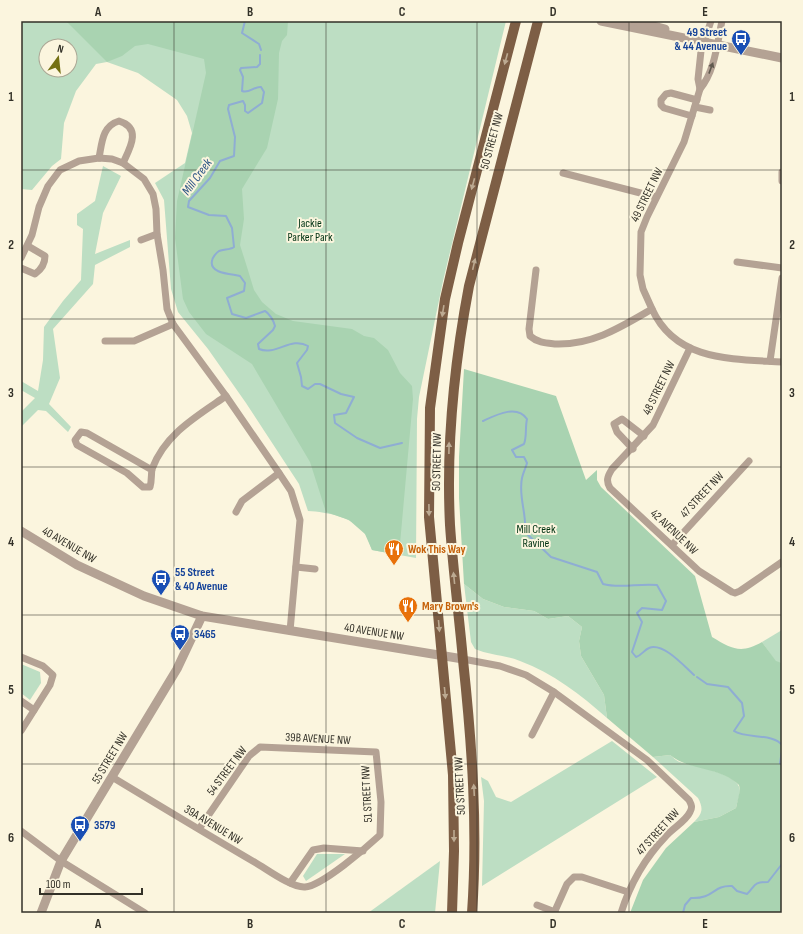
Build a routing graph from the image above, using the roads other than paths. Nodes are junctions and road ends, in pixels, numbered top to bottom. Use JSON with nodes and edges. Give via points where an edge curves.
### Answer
{"nodes":[{"id":1,"x":516,"y":21,"type":"edge"},
{"id":2,"x":538,"y":21,"type":"edge"},
{"id":3,"x":601,"y":21,"type":"edge"},
{"id":4,"x":635,"y":21,"type":"edge"},
{"id":5,"x":711,"y":21,"type":"edge"},
{"id":6,"x":722,"y":21,"type":"edge"},
{"id":7,"x":704,"y":41,"type":"junction"},
{"id":8,"x":717,"y":44,"type":"junction"},
{"id":9,"x":782,"y":58,"type":"edge"},
{"id":10,"x":700,"y":89,"type":"junction"},
{"id":11,"x":696,"y":104,"type":"junction"},
{"id":12,"x":710,"y":110,"type":"dead end"},
{"id":13,"x":692,"y":116,"type":"junction"},
{"id":14,"x":99,"y":158,"type":"junction"},
{"id":15,"x":123,"y":163,"type":"junction"},
{"id":16,"x":774,"y":172,"type":"dead end"},
{"id":17,"x":782,"y":172,"type":"edge"},
{"id":18,"x":563,"y":173,"type":"dead end"},
{"id":19,"x":782,"y":181,"type":"edge"},
{"id":20,"x":656,"y":197,"type":"junction"},
{"id":21,"x":157,"y":234,"type":"junction"},
{"id":22,"x":140,"y":240,"type":"dead end"},
{"id":23,"x":28,"y":246,"type":"junction"},
{"id":24,"x":22,"y":256,"type":"edge"},
{"id":25,"x":737,"y":262,"type":"dead end"},
{"id":26,"x":21,"y":268,"type":"edge"},
{"id":27,"x":782,"y":268,"type":"edge"},
{"id":28,"x":536,"y":270,"type":"dead end"},
{"id":29,"x":782,"y":278,"type":"edge"},
{"id":30,"x":652,"y":309,"type":"junction"},
{"id":31,"x":172,"y":324,"type":"junction"},
{"id":32,"x":105,"y":341,"type":"dead end"},
{"id":33,"x":690,"y":348,"type":"junction"},
{"id":34,"x":770,"y":361,"type":"junction"},
{"id":35,"x":782,"y":362,"type":"edge"},
{"id":36,"x":226,"y":396,"type":"junction"},
{"id":37,"x":644,"y":436,"type":"junction"},
{"id":38,"x":633,"y":449,"type":"junction"},
{"id":39,"x":749,"y":461,"type":"dead end"},
{"id":40,"x":152,"y":470,"type":"junction"},
{"id":41,"x":279,"y":473,"type":"junction"},
{"id":42,"x":607,"y":478,"type":"joint"},
{"id":43,"x":236,"y":512,"type":"dead end"},
{"id":44,"x":21,"y":531,"type":"edge"},
{"id":45,"x":672,"y":545,"type":"junction"},
{"id":46,"x":782,"y":562,"type":"edge"},
{"id":47,"x":296,"y":567,"type":"junction"},
{"id":48,"x":315,"y":569,"type":"dead end"},
{"id":49,"x":202,"y":616,"type":"junction"},
{"id":50,"x":290,"y":631,"type":"junction"},
{"id":51,"x":441,"y":654,"type":"junction"},
{"id":52,"x":21,"y":657,"type":"edge"},
{"id":53,"x":463,"y":659,"type":"junction"},
{"id":54,"x":554,"y":692,"type":"junction"},
{"id":55,"x":21,"y":701,"type":"edge"},
{"id":56,"x":34,"y":710,"type":"junction"},
{"id":57,"x":21,"y":730,"type":"edge"},
{"id":58,"x":532,"y":735,"type":"dead end"},
{"id":59,"x":260,"y":747,"type":"joint"},
{"id":60,"x":376,"y":752,"type":"joint"},
{"id":61,"x":112,"y":777,"type":"junction"},
{"id":62,"x":691,"y":809,"type":"joint"},
{"id":63,"x":199,"y":829,"type":"junction"},
{"id":64,"x":21,"y":831,"type":"edge"},
{"id":65,"x":363,"y":851,"type":"junction"},
{"id":66,"x":61,"y":861,"type":"junction"},
{"id":67,"x":290,"y":883,"type":"junction"},
{"id":68,"x":304,"y":888,"type":"joint"},
{"id":69,"x":628,"y":892,"type":"junction"},
{"id":70,"x":537,"y":905,"type":"dead end"},
{"id":71,"x":555,"y":912,"type":"edge"},
{"id":72,"x":41,"y":913,"type":"edge"},
{"id":73,"x":145,"y":913,"type":"edge"},
{"id":74,"x":452,"y":913,"type":"edge"},
{"id":75,"x":472,"y":913,"type":"edge"},
{"id":76,"x":621,"y":913,"type":"edge"}],
"edges":[{"from":1,"to":51,"type":"main road","name":"50 STREET NW","one_way":true,"via":[[458,243],[445,300],[434,373],[430,408],[429,517]]},
{"from":53,"to":2,"type":"main road","name":"50 STREET NW","one_way":true,"via":[[453,565],[449,485],[449,444],[456,365],[461,326],[478,246]]},
{"from":3,"to":7,"type":"street"},
{"from":4,"to":7,"type":"street"},
{"from":5,"to":7,"type":"street","name":"49 STREET NW"},
{"from":6,"to":8,"type":"street","name":"49 STREET NW"},
{"from":7,"to":8,"type":"street"},
{"from":7,"to":10,"type":"street","name":"49 STREET NW","via":[[698,79]]},
{"from":8,"to":9,"type":"street"},
{"from":10,"to":8,"type":"street","name":"49 STREET NW","one_way":true,"via":[[706,82],[716,55]]},
{"from":10,"to":11,"type":"street","name":"49 STREET NW"},
{"from":11,"to":12,"type":"street"},
{"from":11,"to":13,"type":"street","name":"49 STREET NW"},
{"from":11,"to":13,"type":"street","via":[[671,93],[666,94],[661,100],[664,108]]},
{"from":13,"to":20,"type":"street","name":"49 STREET NW","via":[[675,164]]},
{"from":14,"to":15,"type":"street"},
{"from":14,"to":15,"type":"street","via":[[105,131],[110,124],[119,121],[130,127],[133,134],[131,146]]},
{"from":14,"to":23,"type":"street","via":[[78,161],[60,170],[48,186],[39,206]]},
{"from":15,"to":21,"type":"street","via":[[144,179],[153,194]]},
{"from":16,"to":17,"type":"street"},
{"from":17,"to":19,"type":"street"},
{"from":18,"to":20,"type":"street"},
{"from":20,"to":30,"type":"street","name":"49 STREET NW","via":[[641,232],[640,246],[640,275],[643,290]]},
{"from":21,"to":22,"type":"street"},
{"from":21,"to":31,"type":"street","via":[[167,309]]},
{"from":23,"to":24,"type":"street"},
{"from":23,"to":26,"type":"street","via":[[45,256],[45,260],[35,274]]},
{"from":25,"to":27,"type":"street"},
{"from":28,"to":30,"type":"street","via":[[529,329],[530,336],[540,342],[572,344],[591,340]]},
{"from":29,"to":34,"type":"street"},
{"from":30,"to":33,"type":"street","name":"49 STREET NW","via":[[658,322],[680,343]]},
{"from":31,"to":32,"type":"street","via":[[134,341]]},
{"from":31,"to":36,"type":"street"},
{"from":33,"to":34,"type":"street","name":"49 STREET NW","via":[[717,358]]},
{"from":33,"to":37,"type":"street","name":"48 STREET NW","via":[[661,411]]},
{"from":34,"to":35,"type":"street","name":"49 STREET NW"},
{"from":36,"to":40,"type":"street","via":[[186,423],[170,439]]},
{"from":36,"to":41,"type":"street"},
{"from":37,"to":38,"type":"street","name":"48 STREET NW"},
{"from":37,"to":38,"type":"street","name":"48 STREET NW","via":[[622,419],[614,424],[617,432]]},
{"from":38,"to":42,"type":"street","name":"48 STREET NW","via":[[612,469]]},
{"from":39,"to":45,"type":"street","name":"47 STREET NW"},
{"from":40,"to":40,"type":"street","via":[[86,433],[81,432],[75,440],[78,445],[134,477],[143,487],[150,487]]},
{"from":41,"to":43,"type":"street","via":[[242,501]]},
{"from":41,"to":47,"type":"street","via":[[291,491],[300,520]]},
{"from":42,"to":45,"type":"street","name":"42 AVENUE NW","via":[[610,488]]},
{"from":44,"to":49,"type":"street","name":"40 AVENUE NW","via":[[77,565],[144,596]]},
{"from":45,"to":46,"type":"street","name":"42 AVENUE NW","via":[[699,571],[735,593]]},
{"from":47,"to":48,"type":"street"},
{"from":47,"to":50,"type":"street"},
{"from":49,"to":50,"type":"street","name":"40 AVENUE NW"},
{"from":49,"to":61,"type":"street","name":"55 STREET NW","via":[[177,669]]},
{"from":50,"to":51,"type":"street","name":"40 AVENUE NW"},
{"from":51,"to":53,"type":"street","name":"40 AVENUE NW"},
{"from":51,"to":74,"type":"main road","name":"50 STREET NW","one_way":true,"via":[[453,776]]},
{"from":52,"to":56,"type":"street","via":[[43,666],[53,674],[50,685]]},
{"from":53,"to":54,"type":"street","name":"40 AVENUE NW","via":[[500,666],[526,675]]},
{"from":75,"to":53,"type":"main road","name":"50 STREET NW","one_way":true,"via":[[475,864],[474,793]]},
{"from":54,"to":58,"type":"street"},
{"from":54,"to":62,"type":"street","name":"40 AVENUE NW","via":[[658,769],[689,800]]},
{"from":55,"to":56,"type":"street"},
{"from":56,"to":57,"type":"street"},
{"from":59,"to":60,"type":"street","name":"39B AVENUE NW"},
{"from":59,"to":63,"type":"street","name":"54 STREET NW","via":[[250,756]]},
{"from":60,"to":65,"type":"street","name":"51 STREET NW","via":[[381,802],[380,835]]},
{"from":61,"to":63,"type":"street","name":"39A AVENUE NW"},
{"from":61,"to":66,"type":"street","name":"55 STREET NW"},
{"from":62,"to":69,"type":"street","name":"47 STREET NW","via":[[687,817],[666,835],[650,854]]},
{"from":63,"to":67,"type":"street","name":"39A AVENUE NW"},
{"from":64,"to":66,"type":"street"},
{"from":65,"to":67,"type":"street","via":[[324,848],[313,850]]},
{"from":65,"to":68,"type":"street","name":"51 STREET NW","via":[[324,878]]},
{"from":66,"to":72,"type":"street","name":"55 STREET NW"},
{"from":66,"to":73,"type":"street"},
{"from":67,"to":68,"type":"street","name":"39A AVENUE NW"},
{"from":69,"to":71,"type":"street","via":[[582,877],[574,877],[567,884]]},
{"from":69,"to":76,"type":"street","name":"47 STREET NW"},
{"from":70,"to":71,"type":"street"}]}
